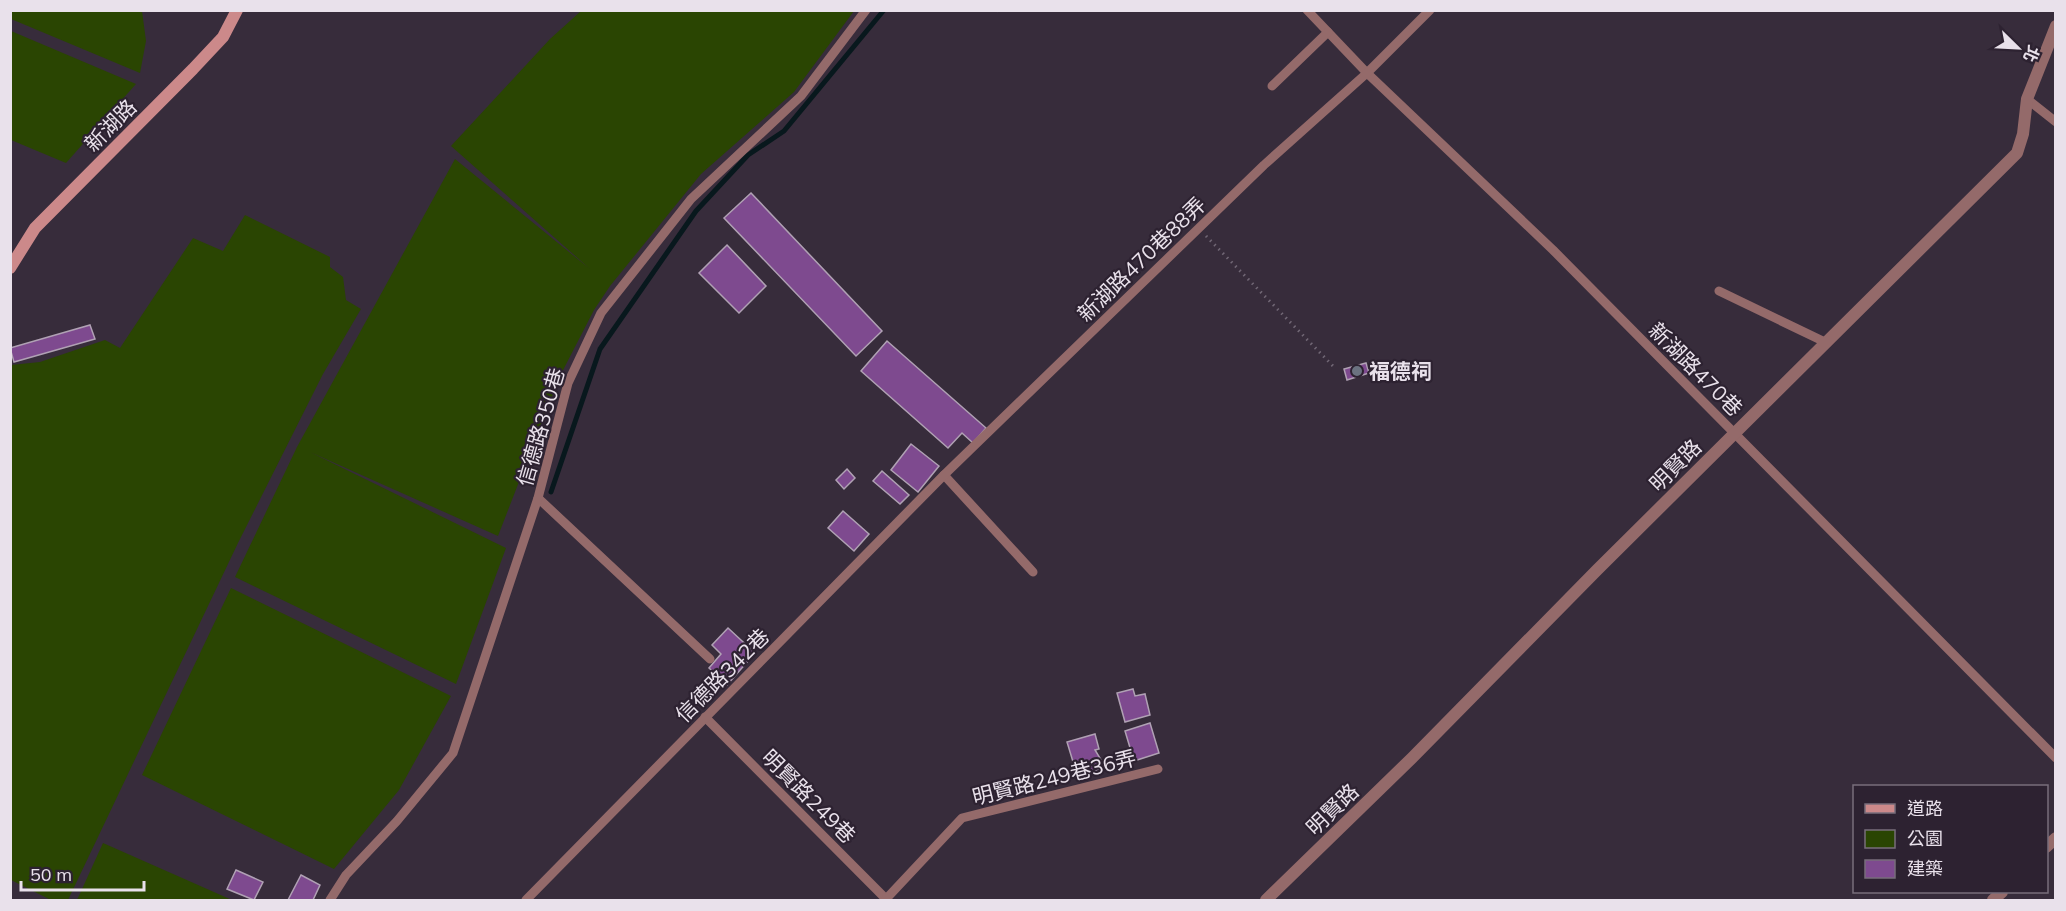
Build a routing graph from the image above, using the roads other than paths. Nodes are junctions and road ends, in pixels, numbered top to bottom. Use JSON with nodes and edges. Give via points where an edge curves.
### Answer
{"nodes":[{"id":1,"x":237,"y":10,"type":"edge"},
{"id":2,"x":866,"y":10,"type":"edge"},
{"id":3,"x":1307,"y":10,"type":"edge"},
{"id":4,"x":1430,"y":10,"type":"edge"},
{"id":5,"x":2055,"y":26,"type":"edge"},
{"id":6,"x":1328,"y":32,"type":"junction"},
{"id":7,"x":1367,"y":73,"type":"junction"},
{"id":8,"x":1272,"y":86,"type":"dead end"},
{"id":9,"x":2027,"y":99,"type":"junction"},
{"id":10,"x":2055,"y":122,"type":"edge"},
{"id":11,"x":10,"y":268,"type":"edge"},
{"id":12,"x":1719,"y":291,"type":"dead end"},
{"id":13,"x":1827,"y":343,"type":"junction"},
{"id":14,"x":1735,"y":434,"type":"junction"},
{"id":15,"x":944,"y":475,"type":"junction"},
{"id":16,"x":538,"y":498,"type":"junction"},
{"id":17,"x":1034,"y":572,"type":"dead end"},
{"id":18,"x":710,"y":659,"type":"dead end"},
{"id":19,"x":705,"y":717,"type":"junction"},
{"id":20,"x":2055,"y":758,"type":"edge"},
{"id":21,"x":1158,"y":769,"type":"dead end"},
{"id":22,"x":330,"y":900,"type":"edge"},
{"id":23,"x":526,"y":900,"type":"edge"},
{"id":24,"x":887,"y":900,"type":"edge"},
{"id":25,"x":1266,"y":900,"type":"edge"}],
"edges":[{"from":1,"to":11,"type":"street","name":"新湖路","via":[[223,37],[194,69],[35,228]]},
{"from":2,"to":16,"type":"lane","name":"信德路350巷","via":[[801,96],[691,199],[601,313],[568,383]]},
{"from":3,"to":6,"type":"lane","name":"新湖路470巷"},
{"from":4,"to":7,"type":"lane","name":"新湖路470巷88弄"},
{"from":5,"to":9,"type":"street","name":"明賢路"},
{"from":6,"to":7,"type":"lane","name":"新湖路470巷"},
{"from":6,"to":8,"type":"lane"},
{"from":7,"to":14,"type":"lane","name":"新湖路470巷","via":[[1553,250]]},
{"from":7,"to":15,"type":"lane","name":"新湖路470巷88弄","via":[[1264,165]]},
{"from":9,"to":10,"type":"lane"},
{"from":9,"to":13,"type":"street","name":"明賢路","via":[[2017,153]]},
{"from":12,"to":13,"type":"lane"},
{"from":13,"to":14,"type":"street","name":"明賢路"},
{"from":14,"to":20,"type":"lane","name":"新湖路470巷"},
{"from":14,"to":25,"type":"street","name":"明賢路"},
{"from":15,"to":17,"type":"lane"},
{"from":15,"to":19,"type":"lane","name":"信德路342巷"},
{"from":16,"to":18,"type":"lane"},
{"from":16,"to":22,"type":"lane","name":"信德路350巷","via":[[453,753],[346,875]]},
{"from":19,"to":23,"type":"lane","name":"信德路342巷"},
{"from":19,"to":24,"type":"lane","name":"明賢路249巷"},
{"from":21,"to":24,"type":"lane","name":"明賢路249巷36弄","via":[[962,818]]}]}
